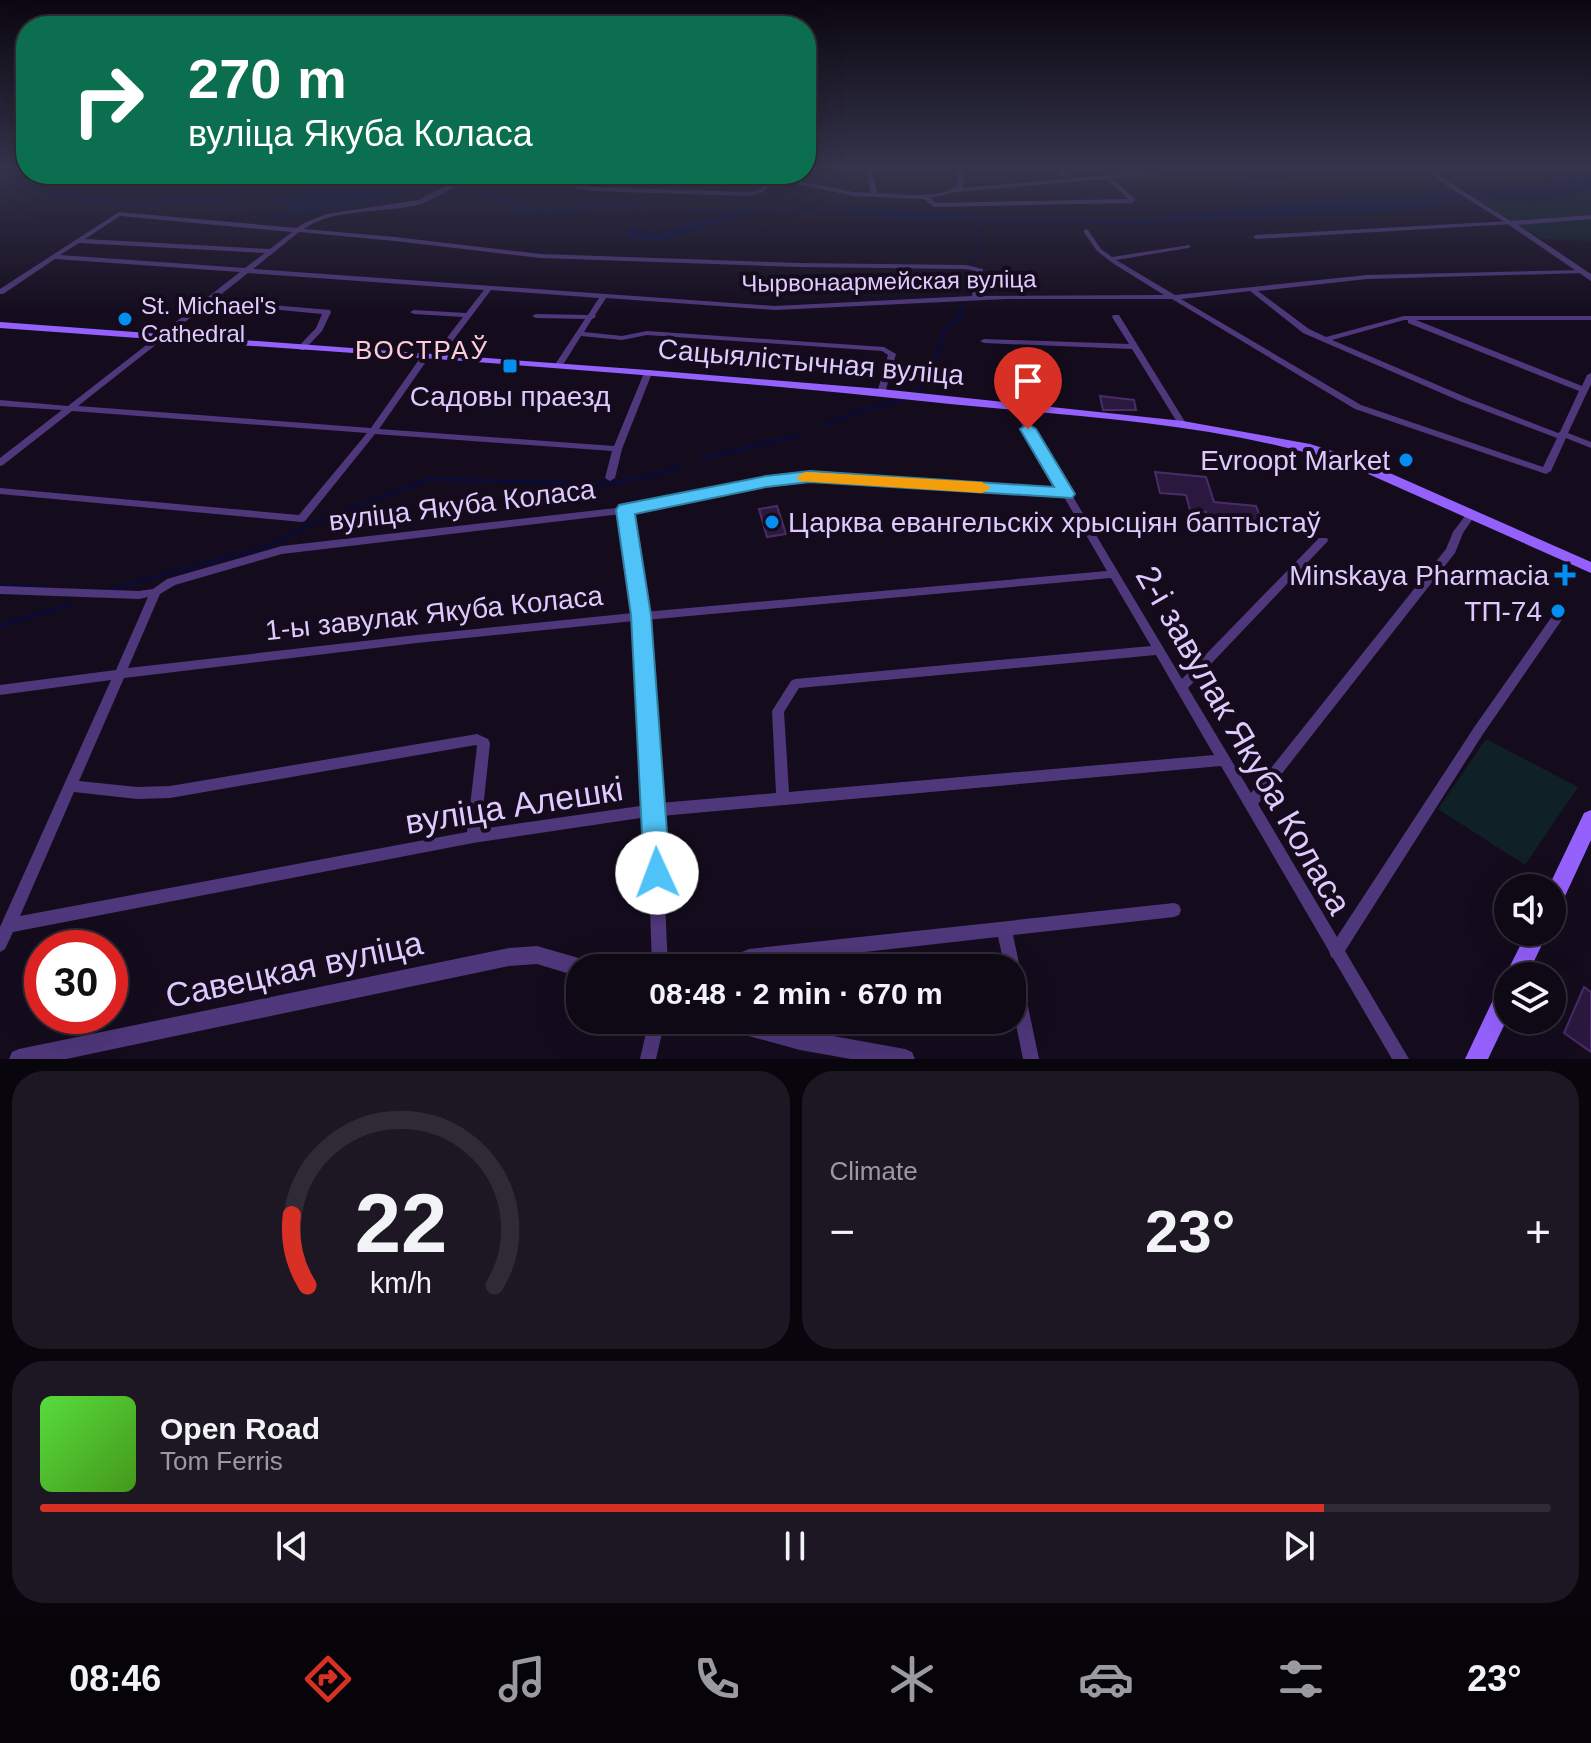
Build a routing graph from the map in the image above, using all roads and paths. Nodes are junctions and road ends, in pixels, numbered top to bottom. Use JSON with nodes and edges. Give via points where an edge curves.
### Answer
{"nodes":[{"id":1,"x":115,"y":216,"type":"edge"},
{"id":2,"x":146,"y":216,"type":"edge"},
{"id":3,"x":330,"y":216,"type":"edge"},
{"id":4,"x":1500,"y":216,"type":"edge"},
{"id":5,"x":1591,"y":217,"type":"edge"},
{"id":6,"x":1510,"y":223,"type":"junction"},
{"id":7,"x":298,"y":230,"type":"junction"},
{"id":8,"x":1086,"y":231,"type":"dead end"},
{"id":9,"x":1256,"y":237,"type":"dead end"},
{"id":10,"x":79,"y":241,"type":"junction"},
{"id":11,"x":1188,"y":246,"type":"dead end"},
{"id":12,"x":271,"y":251,"type":"junction"},
{"id":13,"x":55,"y":257,"type":"junction"},
{"id":14,"x":1111,"y":259,"type":"junction"},
{"id":15,"x":246,"y":271,"type":"junction"},
{"id":16,"x":1581,"y":272,"type":"junction"},
{"id":17,"x":1591,"y":278,"type":"edge"},
{"id":18,"x":488,"y":289,"type":"junction"},
{"id":19,"x":1251,"y":289,"type":"junction"},
{"id":20,"x":0,"y":292,"type":"edge"},
{"id":21,"x":603,"y":297,"type":"junction"},
{"id":22,"x":1176,"y":297,"type":"junction"},
{"id":23,"x":975,"y":299,"type":"junction"},
{"id":24,"x":206,"y":301,"type":"junction"},
{"id":25,"x":414,"y":312,"type":"dead end"},
{"id":26,"x":468,"y":315,"type":"junction"},
{"id":27,"x":536,"y":316,"type":"dead end"},
{"id":28,"x":592,"y":317,"type":"junction"},
{"id":29,"x":1116,"y":317,"type":"dead end"},
{"id":30,"x":1404,"y":318,"type":"junction"},
{"id":31,"x":1591,"y":318,"type":"edge"},
{"id":32,"x":0,"y":325,"type":"edge"},
{"id":33,"x":580,"y":334,"type":"junction"},
{"id":34,"x":161,"y":337,"type":"junction"},
{"id":35,"x":1326,"y":339,"type":"junction"},
{"id":36,"x":984,"y":341,"type":"dead end"},
{"id":37,"x":1136,"y":347,"type":"junction"},
{"id":38,"x":301,"y":348,"type":"junction"},
{"id":39,"x":431,"y":357,"type":"junction"},
{"id":40,"x":558,"y":366,"type":"junction"},
{"id":41,"x":648,"y":373,"type":"junction"},
{"id":42,"x":1591,"y":375,"type":"edge"},
{"id":43,"x":1584,"y":390,"type":"junction"},
{"id":44,"x":881,"y":393,"type":"junction"},
{"id":45,"x":0,"y":403,"type":"edge"},
{"id":46,"x":71,"y":408,"type":"junction"},
{"id":47,"x":1016,"y":408,"type":"junction"},
{"id":48,"x":1183,"y":425,"type":"junction"},
{"id":49,"x":373,"y":431,"type":"junction"},
{"id":50,"x":1562,"y":435,"type":"junction"},
{"id":51,"x":1591,"y":445,"type":"edge"},
{"id":52,"x":617,"y":449,"type":"junction"},
{"id":53,"x":0,"y":463,"type":"edge"},
{"id":54,"x":610,"y":478,"type":"dead end"},
{"id":55,"x":0,"y":491,"type":"edge"},
{"id":56,"x":1066,"y":494,"type":"junction"},
{"id":57,"x":625,"y":510,"type":"junction"},
{"id":58,"x":1471,"y":514,"type":"junction"},
{"id":59,"x":1323,"y":540,"type":"dead end"},
{"id":60,"x":1591,"y":568,"type":"edge"},
{"id":61,"x":1114,"y":574,"type":"junction"},
{"id":62,"x":0,"y":590,"type":"edge"},
{"id":63,"x":156,"y":592,"type":"junction"},
{"id":64,"x":641,"y":615,"type":"junction"},
{"id":65,"x":1557,"y":618,"type":"dead end"},
{"id":66,"x":1160,"y":650,"type":"junction"},
{"id":67,"x":118,"y":674,"type":"junction"},
{"id":68,"x":1182,"y":687,"type":"junction"},
{"id":69,"x":0,"y":690,"type":"edge"},
{"id":70,"x":1224,"y":760,"type":"junction"},
{"id":71,"x":69,"y":786,"type":"junction"},
{"id":72,"x":783,"y":797,"type":"junction"},
{"id":73,"x":1250,"y":804,"type":"junction"},
{"id":74,"x":655,"y":810,"type":"junction"},
{"id":75,"x":1591,"y":819,"type":"edge"},
{"id":76,"x":473,"y":837,"type":"junction"},
{"id":77,"x":1565,"y":874,"type":"edge"},
{"id":78,"x":1174,"y":910,"type":"dead end"},
{"id":79,"x":9,"y":925,"type":"junction"},
{"id":80,"x":1004,"y":928,"type":"junction"},
{"id":81,"x":0,"y":944,"type":"edge"},
{"id":82,"x":1336,"y":952,"type":"junction"},
{"id":83,"x":660,"y":954,"type":"edge"},
{"id":84,"x":775,"y":954,"type":"edge"},
{"id":85,"x":566,"y":963,"type":"edge"},
{"id":86,"x":1494,"y":1022,"type":"edge"},
{"id":87,"x":654,"y":1034,"type":"edge"},
{"id":88,"x":778,"y":1034,"type":"edge"},
{"id":89,"x":19,"y":1059,"type":"edge"},
{"id":90,"x":648,"y":1059,"type":"edge"},
{"id":91,"x":905,"y":1059,"type":"edge"},
{"id":92,"x":1031,"y":1059,"type":"edge"},
{"id":93,"x":1401,"y":1059,"type":"edge"},
{"id":94,"x":1476,"y":1059,"type":"edge"}],
"edges":[{"from":1,"to":10,"type":"street"},
{"from":2,"to":7,"type":"street"},
{"from":3,"to":7,"type":"street"},
{"from":4,"to":6,"type":"street"},
{"from":5,"to":6,"type":"street"},
{"from":6,"to":9,"type":"street"},
{"from":6,"to":16,"type":"street"},
{"from":7,"to":12,"type":"street"},
{"from":7,"to":23,"type":"street","via":[[541,256],[966,267],[980,269]]},
{"from":8,"to":14,"type":"street"},
{"from":10,"to":12,"type":"street"},
{"from":10,"to":13,"type":"street"},
{"from":11,"to":14,"type":"street"},
{"from":12,"to":15,"type":"street"},
{"from":13,"to":15,"type":"street","name":"Чырвонаармейская вуліца"},
{"from":13,"to":20,"type":"street"},
{"from":14,"to":22,"type":"street"},
{"from":15,"to":18,"type":"street","name":"Чырвонаармейская вуліца"},
{"from":15,"to":24,"type":"street"},
{"from":16,"to":17,"type":"street"},
{"from":16,"to":19,"type":"street","name":"Чырвонаармейская вуліца","via":[[1367,277]]},
{"from":18,"to":21,"type":"street","name":"Чырвонаармейская вуліца"},
{"from":18,"to":26,"type":"street"},
{"from":19,"to":22,"type":"street","name":"Чырвонаармейская вуліца"},
{"from":19,"to":35,"type":"street","via":[[1288,319]]},
{"from":21,"to":23,"type":"street","name":"Чырвонаармейская вуліца","via":[[775,308]]},
{"from":21,"to":28,"type":"street"},
{"from":22,"to":23,"type":"street","name":"Чырвонаармейская вуліца"},
{"from":22,"to":50,"type":"street","via":[[1358,407],[1546,471]]},
{"from":24,"to":34,"type":"street"},
{"from":24,"to":38,"type":"street","via":[[327,312]]},
{"from":25,"to":26,"type":"street"},
{"from":26,"to":39,"type":"street"},
{"from":27,"to":28,"type":"street"},
{"from":28,"to":33,"type":"street"},
{"from":29,"to":37,"type":"street"},
{"from":30,"to":31,"type":"street"},
{"from":30,"to":35,"type":"street"},
{"from":30,"to":43,"type":"street"},
{"from":32,"to":34,"type":"main road","name":"Сацыялістычная вуліца"},
{"from":33,"to":40,"type":"street"},
{"from":33,"to":44,"type":"street","via":[[622,338],[647,333],[884,349],[892,354]]},
{"from":34,"to":38,"type":"main road","name":"Сацыялістычная вуліца"},
{"from":34,"to":46,"type":"street"},
{"from":35,"to":50,"type":"street","via":[[1465,400]]},
{"from":36,"to":37,"type":"street"},
{"from":37,"to":48,"type":"street"},
{"from":38,"to":39,"type":"main road","name":"Сацыялістычная вуліца"},
{"from":39,"to":40,"type":"main road","name":"Сацыялістычная вуліца"},
{"from":39,"to":49,"type":"street"},
{"from":40,"to":41,"type":"main road","name":"Сацыялістычная вуліца"},
{"from":41,"to":44,"type":"main road","name":"Сацыялістычная вуліца"},
{"from":41,"to":52,"type":"street"},
{"from":42,"to":43,"type":"street"},
{"from":43,"to":50,"type":"street"},
{"from":44,"to":47,"type":"main road","name":"Сацыялістычная вуліца"},
{"from":45,"to":46,"type":"street"},
{"from":46,"to":49,"type":"street"},
{"from":46,"to":53,"type":"street"},
{"from":47,"to":48,"type":"main road","name":"Сацыялістычная вуліца"},
{"from":47,"to":56,"type":"street","name":"2-і завулак Якуба Коласа"},
{"from":48,"to":58,"type":"main road","name":"Сацыялістычная вуліца","via":[[1324,452]]},
{"from":49,"to":52,"type":"street"},
{"from":49,"to":55,"type":"street","name":"вуліца Якуба Коласа","via":[[302,519]]},
{"from":50,"to":51,"type":"street"},
{"from":52,"to":54,"type":"street"},
{"from":56,"to":57,"type":"street","name":"вуліца Якуба Коласа","via":[[810,477]]},
{"from":56,"to":61,"type":"street","name":"2-і завулак Якуба Коласа"},
{"from":57,"to":63,"type":"street","name":"вуліца Якуба Коласа","via":[[274,551],[171,582]]},
{"from":57,"to":64,"type":"street"},
{"from":58,"to":60,"type":"main road","name":"Сацыялістычная вуліца"},
{"from":58,"to":73,"type":"street","via":[[1451,550]]},
{"from":59,"to":68,"type":"street"},
{"from":61,"to":64,"type":"street","name":"1-ы завулак Якуба Коласа"},
{"from":61,"to":66,"type":"street","name":"2-і завулак Якуба Коласа"},
{"from":62,"to":63,"type":"street","name":"вуліца Якуба Коласа","via":[[122,596]]},
{"from":63,"to":67,"type":"street"},
{"from":64,"to":67,"type":"street","name":"1-ы завулак Якуба Коласа"},
{"from":64,"to":74,"type":"street"},
{"from":65,"to":82,"type":"street"},
{"from":66,"to":68,"type":"street","name":"2-і завулак Якуба Коласа"},
{"from":66,"to":72,"type":"street","via":[[795,684],[778,711]]},
{"from":67,"to":69,"type":"street","name":"1-ы завулак Якуба Коласа"},
{"from":67,"to":71,"type":"street"},
{"from":68,"to":70,"type":"street","name":"2-і завулак Якуба Коласа"},
{"from":70,"to":72,"type":"street","name":"вуліца Алешкі"},
{"from":70,"to":73,"type":"street","name":"2-і завулак Якуба Коласа"},
{"from":71,"to":76,"type":"street","via":[[170,792],[477,739],[484,743]]},
{"from":71,"to":79,"type":"street"},
{"from":72,"to":74,"type":"street","name":"вуліца Алешкі"},
{"from":73,"to":82,"type":"street","name":"2-і завулак Якуба Коласа"},
{"from":74,"to":76,"type":"street","name":"вуліца Алешкі"},
{"from":74,"to":83,"type":"street"},
{"from":75,"to":77,"type":"main road"},
{"from":76,"to":79,"type":"street","name":"вуліца Алешкі"},
{"from":78,"to":80,"type":"street"},
{"from":79,"to":81,"type":"street"},
{"from":80,"to":84,"type":"street"},
{"from":80,"to":92,"type":"street"},
{"from":82,"to":93,"type":"street","name":"2-і завулак Якуба Коласа"},
{"from":85,"to":89,"type":"street","name":"Савецкая вуліца","via":[[537,955],[509,957]]},
{"from":86,"to":94,"type":"main road"},
{"from":87,"to":90,"type":"street"},
{"from":88,"to":91,"type":"street"}]}
